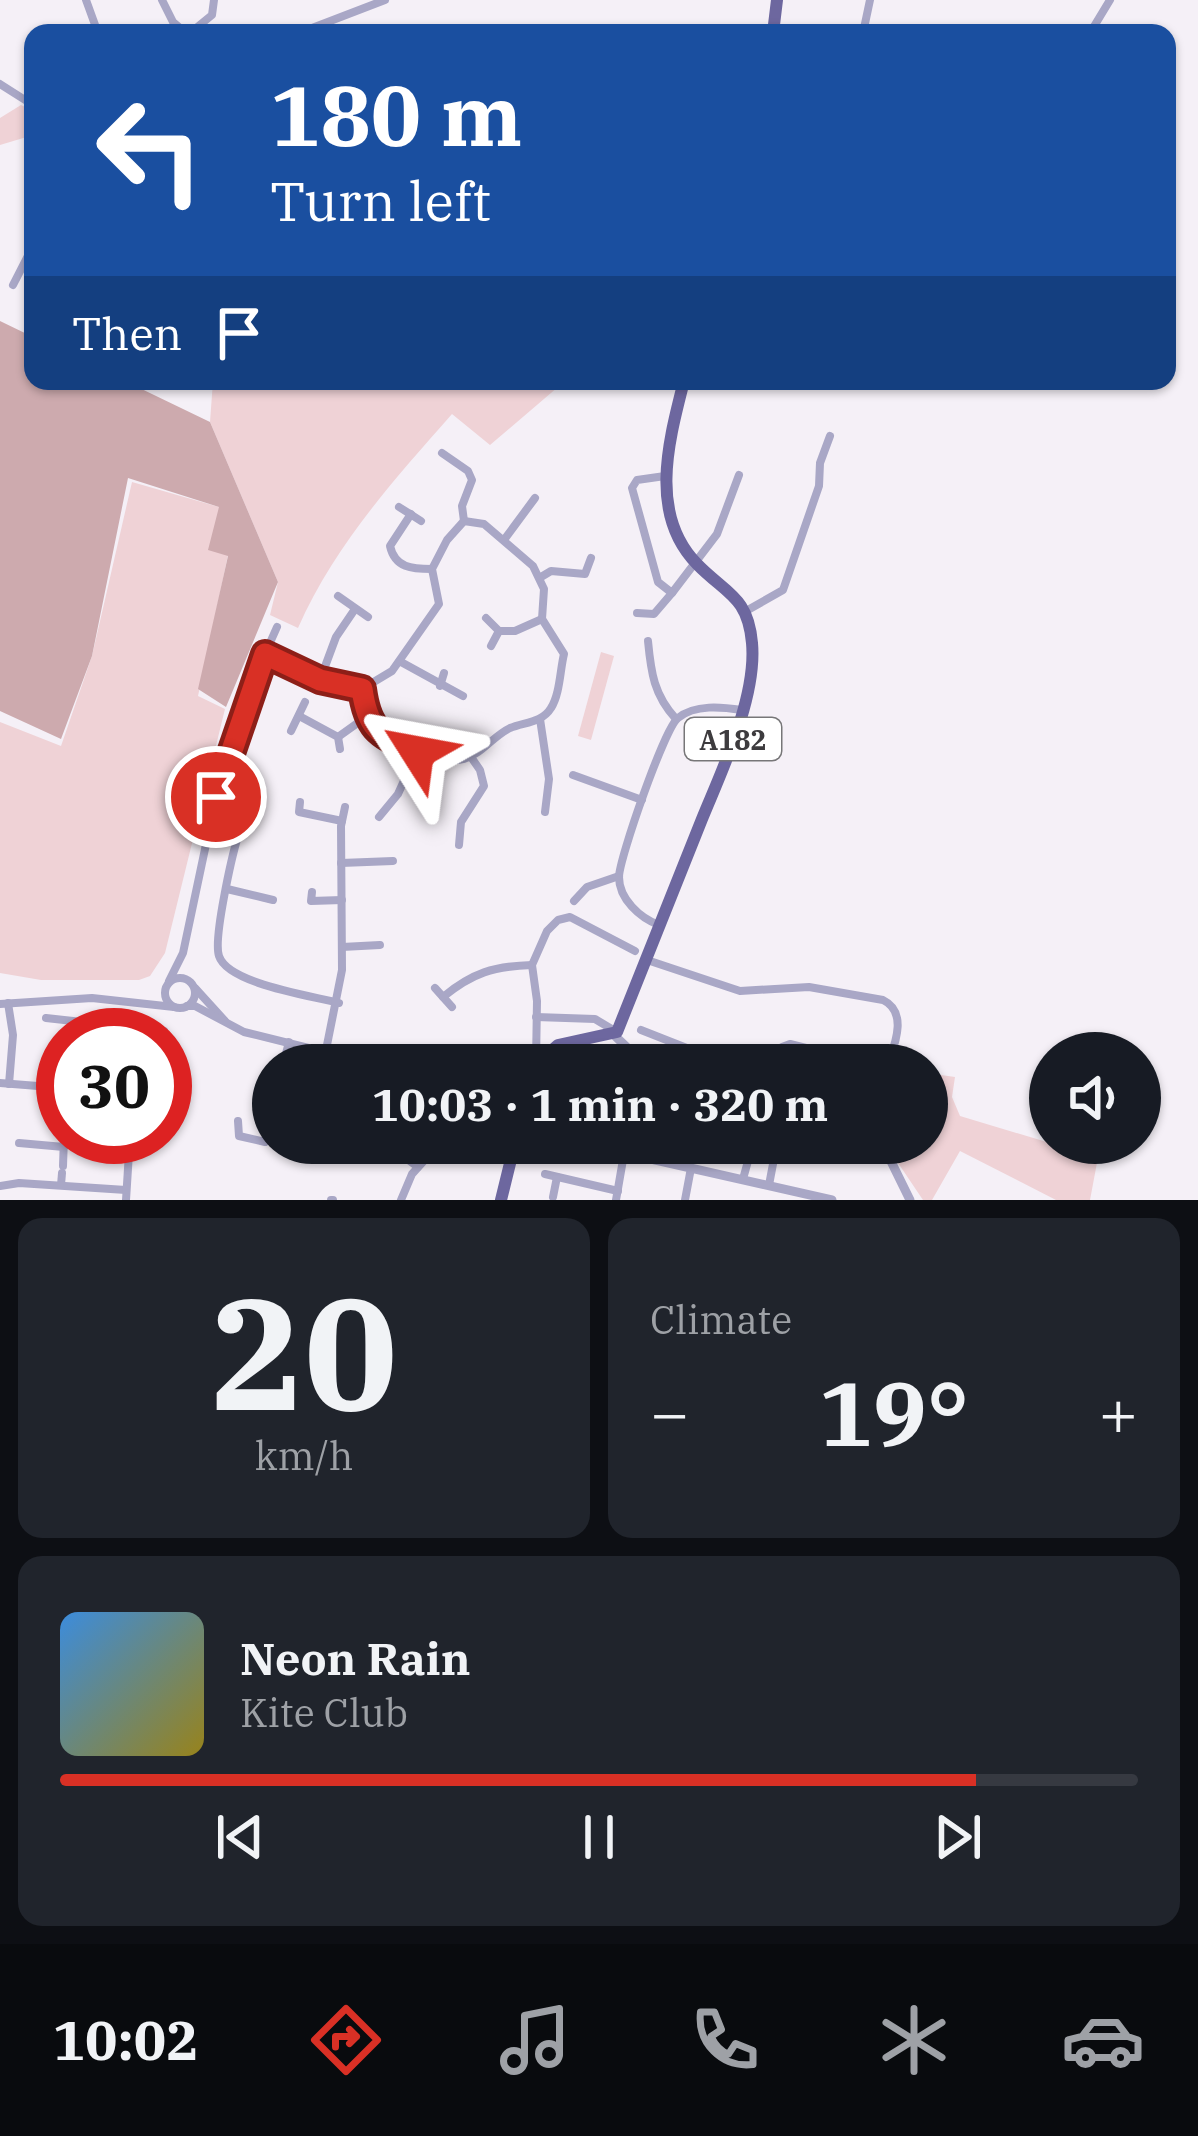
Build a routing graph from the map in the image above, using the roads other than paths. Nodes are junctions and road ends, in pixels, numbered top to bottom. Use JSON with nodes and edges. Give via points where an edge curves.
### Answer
{"nodes":[{"id":1,"x":162,"y":0,"type":"edge"},
{"id":2,"x":214,"y":0,"type":"edge"},
{"id":3,"x":352,"y":0,"type":"edge"},
{"id":4,"x":385,"y":0,"type":"edge"},
{"id":5,"x":357,"y":11,"type":"junction"},
{"id":6,"x":334,"y":20,"type":"junction"},
{"id":7,"x":174,"y":23,"type":"edge"},
{"id":8,"x":200,"y":24,"type":"edge"},
{"id":9,"x":323,"y":24,"type":"edge"},
{"id":10,"x":336,"y":24,"type":"edge"},
{"id":11,"x":24,"y":264,"type":"edge"},
{"id":12,"x":13,"y":285,"type":"dead end"},
{"id":13,"x":682,"y":390,"type":"edge"},
{"id":14,"x":830,"y":436,"type":"dead end"},
{"id":15,"x":825,"y":449,"type":"junction"},
{"id":16,"x":836,"y":453,"type":"dead end"},
{"id":17,"x":442,"y":454,"type":"dead end"},
{"id":18,"x":481,"y":460,"type":"dead end"},
{"id":19,"x":468,"y":471,"type":"junction"},
{"id":20,"x":740,"y":475,"type":"dead end"},
{"id":21,"x":665,"y":476,"type":"junction"},
{"id":22,"x":535,"y":498,"type":"dead end"},
{"id":23,"x":399,"y":507,"type":"dead end"},
{"id":24,"x":411,"y":514,"type":"junction"},
{"id":25,"x":524,"y":514,"type":"junction"},
{"id":26,"x":421,"y":521,"type":"dead end"},
{"id":27,"x":464,"y":521,"type":"junction"},
{"id":28,"x":534,"y":522,"type":"dead end"},
{"id":29,"x":503,"y":540,"type":"junction"},
{"id":30,"x":591,"y":558,"type":"dead end"},
{"id":31,"x":696,"y":563,"type":"junction"},
{"id":32,"x":432,"y":569,"type":"junction"},
{"id":33,"x":541,"y":578,"type":"junction"},
{"id":34,"x":672,"y":593,"type":"junction"},
{"id":35,"x":338,"y":596,"type":"dead end"},
{"id":36,"x":355,"y":608,"type":"junction"},
{"id":37,"x":746,"y":611,"type":"junction"},
{"id":38,"x":638,"y":613,"type":"dead end"},
{"id":39,"x":368,"y":617,"type":"dead end"},
{"id":40,"x":486,"y":618,"type":"dead end"},
{"id":41,"x":542,"y":619,"type":"junction"},
{"id":42,"x":277,"y":627,"type":"dead end"},
{"id":43,"x":499,"y":631,"type":"junction"},
{"id":44,"x":648,"y":641,"type":"dead end"},
{"id":45,"x":491,"y":646,"type":"dead end"},
{"id":46,"x":265,"y":654,"type":"junction"},
{"id":47,"x":400,"y":662,"type":"junction"},
{"id":48,"x":444,"y":673,"type":"dead end"},
{"id":49,"x":320,"y":680,"type":"junction"},
{"id":50,"x":440,"y":686,"type":"junction"},
{"id":51,"x":362,"y":689,"type":"junction"},
{"id":52,"x":463,"y":696,"type":"dead end"},
{"id":53,"x":305,"y":702,"type":"dead end"},
{"id":54,"x":742,"y":710,"type":"junction"},
{"id":55,"x":301,"y":717,"type":"junction"},
{"id":56,"x":366,"y":717,"type":"junction"},
{"id":57,"x":676,"y":718,"type":"junction"},
{"id":58,"x":540,"y":719,"type":"junction"},
{"id":59,"x":291,"y":731,"type":"dead end"},
{"id":60,"x":338,"y":737,"type":"junction"},
{"id":61,"x":340,"y":749,"type":"dead end"},
{"id":62,"x":417,"y":752,"type":"junction"},
{"id":63,"x":471,"y":757,"type":"junction"},
{"id":64,"x":573,"y":775,"type":"dead end"},
{"id":65,"x":642,"y":800,"type":"junction"},
{"id":66,"x":346,"y":806,"type":"dead end"},
{"id":67,"x":388,"y":807,"type":"junction"},
{"id":68,"x":299,"y":811,"type":"dead end"},
{"id":69,"x":545,"y":812,"type":"dead end"},
{"id":70,"x":398,"y":816,"type":"dead end"},
{"id":71,"x":379,"y":817,"type":"dead end"},
{"id":72,"x":342,"y":821,"type":"junction"},
{"id":73,"x":460,"y":830,"type":"junction"},
{"id":74,"x":472,"y":830,"type":"dead end"},
{"id":75,"x":248,"y":844,"type":"dead end"},
{"id":76,"x":459,"y":845,"type":"dead end"},
{"id":77,"x":394,"y":861,"type":"dead end"},
{"id":78,"x":341,"y":863,"type":"junction"},
{"id":79,"x":619,"y":876,"type":"junction"},
{"id":80,"x":227,"y":889,"type":"junction"},
{"id":81,"x":273,"y":900,"type":"dead end"},
{"id":82,"x":342,"y":900,"type":"junction"},
{"id":83,"x":311,"y":901,"type":"dead end"},
{"id":84,"x":574,"y":902,"type":"dead end"},
{"id":85,"x":661,"y":926,"type":"junction"},
{"id":86,"x":374,"y":942,"type":"dead end"},
{"id":87,"x":342,"y":947,"type":"junction"},
{"id":88,"x":183,"y":953,"type":"junction"},
{"id":89,"x":640,"y":955,"type":"junction"},
{"id":90,"x":532,"y":965,"type":"junction"},
{"id":91,"x":167,"y":984,"type":"junction"},
{"id":92,"x":192,"y":984,"type":"junction"},
{"id":93,"x":435,"y":988,"type":"dead end"},
{"id":94,"x":443,"y":998,"type":"junction"},
{"id":95,"x":140,"y":1001,"type":"junction"},
{"id":96,"x":4,"y":1003,"type":"edge"},
{"id":97,"x":339,"y":1003,"type":"junction"},
{"id":98,"x":187,"y":1006,"type":"junction"},
{"id":99,"x":174,"y":1007,"type":"junction"},
{"id":100,"x":452,"y":1007,"type":"dead end"},
{"id":101,"x":536,"y":1017,"type":"junction"},
{"id":102,"x":6,"y":1025,"type":"edge"},
{"id":103,"x":231,"y":1026,"type":"junction"},
{"id":104,"x":641,"y":1030,"type":"dead end"},
{"id":105,"x":615,"y":1034,"type":"junction"},
{"id":106,"x":289,"y":1042,"type":"joint"},
{"id":107,"x":298,"y":1044,"type":"edge"},
{"id":108,"x":328,"y":1044,"type":"edge"},
{"id":109,"x":536,"y":1044,"type":"edge"},
{"id":110,"x":563,"y":1044,"type":"edge"},
{"id":111,"x":622,"y":1044,"type":"edge"},
{"id":112,"x":677,"y":1044,"type":"edge"},
{"id":113,"x":892,"y":1044,"type":"edge"},
{"id":114,"x":5,"y":1084,"type":"edge"},
{"id":115,"x":36,"y":1086,"type":"edge"},
{"id":116,"x":238,"y":1121,"type":"dead end"},
{"id":117,"x":252,"y":1139,"type":"edge"},
{"id":118,"x":19,"y":1143,"type":"dead end"},
{"id":119,"x":36,"y":1143,"type":"edge"},
{"id":120,"x":62,"y":1164,"type":"edge"},
{"id":121,"x":128,"y":1164,"type":"edge"},
{"id":122,"x":415,"y":1164,"type":"edge"},
{"id":123,"x":422,"y":1164,"type":"edge"},
{"id":124,"x":510,"y":1164,"type":"edge"},
{"id":125,"x":622,"y":1164,"type":"edge"},
{"id":126,"x":672,"y":1164,"type":"edge"},
{"id":127,"x":747,"y":1164,"type":"edge"},
{"id":128,"x":773,"y":1164,"type":"edge"},
{"id":129,"x":889,"y":1164,"type":"edge"},
{"id":130,"x":419,"y":1167,"type":"junction"},
{"id":131,"x":691,"y":1168,"type":"junction"},
{"id":132,"x":545,"y":1174,"type":"dead end"},
{"id":133,"x":557,"y":1177,"type":"junction"},
{"id":134,"x":743,"y":1179,"type":"junction"},
{"id":135,"x":61,"y":1185,"type":"junction"},
{"id":136,"x":769,"y":1185,"type":"junction"},
{"id":137,"x":0,"y":1186,"type":"edge"},
{"id":138,"x":126,"y":1195,"type":"edge"},
{"id":139,"x":900,"y":1195,"type":"edge"},
{"id":140,"x":617,"y":1196,"type":"edge"},
{"id":141,"x":553,"y":1197,"type":"edge"},
{"id":142,"x":401,"y":1200,"type":"edge"},
{"id":143,"x":502,"y":1200,"type":"edge"},
{"id":144,"x":685,"y":1200,"type":"edge"},
{"id":145,"x":832,"y":1200,"type":"edge"},
{"id":146,"x":910,"y":1200,"type":"edge"}],
"edges":[{"from":1,"to":7,"type":"street"},
{"from":2,"to":8,"type":"street"},
{"from":3,"to":5,"type":"street"},
{"from":4,"to":5,"type":"street"},
{"from":5,"to":6,"type":"street"},
{"from":6,"to":9,"type":"street"},
{"from":6,"to":10,"type":"street"},
{"from":11,"to":12,"type":"street"},
{"from":13,"to":21,"type":"main road"},
{"from":14,"to":15,"type":"street"},
{"from":15,"to":16,"type":"street"},
{"from":15,"to":37,"type":"street","via":[[783,590]]},
{"from":17,"to":19,"type":"street"},
{"from":18,"to":19,"type":"street"},
{"from":19,"to":27,"type":"street"},
{"from":20,"to":31,"type":"street"},
{"from":21,"to":31,"type":"main road","via":[[682,542]]},
{"from":21,"to":34,"type":"street","via":[[632,488],[658,582]]},
{"from":22,"to":25,"type":"street"},
{"from":23,"to":24,"type":"street"},
{"from":24,"to":26,"type":"street"},
{"from":24,"to":32,"type":"street","via":[[390,546],[393,556]]},
{"from":25,"to":28,"type":"street"},
{"from":25,"to":29,"type":"street"},
{"from":27,"to":29,"type":"street","via":[[484,524]]},
{"from":27,"to":32,"type":"street"},
{"from":29,"to":33,"type":"street"},
{"from":30,"to":33,"type":"street","via":[[588,577],[550,571]]},
{"from":31,"to":34,"type":"street"},
{"from":31,"to":37,"type":"main road"},
{"from":32,"to":47,"type":"street","via":[[439,604]]},
{"from":33,"to":41,"type":"street"},
{"from":34,"to":38,"type":"street","via":[[654,614]]},
{"from":35,"to":36,"type":"street"},
{"from":36,"to":39,"type":"street"},
{"from":36,"to":49,"type":"street"},
{"from":37,"to":54,"type":"main road","number":"A182","via":[[753,649]]},
{"from":40,"to":43,"type":"street"},
{"from":41,"to":43,"type":"street"},
{"from":41,"to":58,"type":"street","via":[[564,654],[555,700]]},
{"from":42,"to":46,"type":"street"},
{"from":43,"to":45,"type":"street"},
{"from":44,"to":57,"type":"street","via":[[652,682]]},
{"from":46,"to":49,"type":"street"},
{"from":46,"to":88,"type":"street","via":[[216,797]]},
{"from":47,"to":50,"type":"street"},
{"from":47,"to":51,"type":"street"},
{"from":48,"to":50,"type":"street"},
{"from":49,"to":51,"type":"street"},
{"from":50,"to":52,"type":"street"},
{"from":51,"to":56,"type":"street"},
{"from":53,"to":55,"type":"street"},
{"from":54,"to":57,"type":"street","via":[[692,710]]},
{"from":54,"to":85,"type":"main road","number":"A182"},
{"from":55,"to":59,"type":"street"},
{"from":55,"to":60,"type":"street"},
{"from":56,"to":60,"type":"street"},
{"from":56,"to":62,"type":"street"},
{"from":57,"to":65,"type":"street"},
{"from":58,"to":63,"type":"street","via":[[509,728]]},
{"from":58,"to":69,"type":"street"},
{"from":60,"to":61,"type":"street"},
{"from":62,"to":63,"type":"street"},
{"from":62,"to":67,"type":"street"},
{"from":63,"to":73,"type":"street","via":[[484,786]]},
{"from":64,"to":65,"type":"street"},
{"from":65,"to":79,"type":"street"},
{"from":66,"to":72,"type":"street"},
{"from":67,"to":70,"type":"street"},
{"from":67,"to":71,"type":"street"},
{"from":68,"to":72,"type":"street"},
{"from":72,"to":78,"type":"street"},
{"from":73,"to":74,"type":"street"},
{"from":73,"to":76,"type":"street"},
{"from":75,"to":80,"type":"street","via":[[237,838]]},
{"from":77,"to":78,"type":"street"},
{"from":78,"to":82,"type":"street"},
{"from":79,"to":84,"type":"street","via":[[587,886]]},
{"from":79,"to":85,"type":"street","via":[[628,902]]},
{"from":80,"to":81,"type":"street"},
{"from":80,"to":97,"type":"street","via":[[218,954],[232,970]]},
{"from":82,"to":83,"type":"street"},
{"from":82,"to":87,"type":"street"},
{"from":85,"to":89,"type":"main road","number":"A182"},
{"from":86,"to":87,"type":"street"},
{"from":87,"to":97,"type":"street"},
{"from":88,"to":91,"type":"street"},
{"from":88,"to":92,"type":"street"},
{"from":89,"to":90,"type":"street","via":[[569,917],[547,931]]},
{"from":89,"to":105,"type":"main road","number":"A182"},
{"from":89,"to":113,"type":"street","via":[[740,991],[809,987],[884,1000],[898,1014]]},
{"from":90,"to":94,"type":"street","via":[[496,966]]},
{"from":90,"to":101,"type":"street"},
{"from":91,"to":92,"type":"street","via":[[177,977]]},
{"from":91,"to":95,"type":"street"},
{"from":91,"to":99,"type":"street"},
{"from":92,"to":98,"type":"street"},
{"from":92,"to":103,"type":"street"},
{"from":93,"to":94,"type":"street"},
{"from":94,"to":100,"type":"street"},
{"from":95,"to":96,"type":"street"},
{"from":95,"to":99,"type":"street"},
{"from":96,"to":102,"type":"street"},
{"from":97,"to":108,"type":"street"},
{"from":98,"to":99,"type":"street"},
{"from":98,"to":103,"type":"street"},
{"from":101,"to":105,"type":"street","via":[[595,1019]]},
{"from":101,"to":109,"type":"street"},
{"from":102,"to":114,"type":"street"},
{"from":103,"to":106,"type":"street"},
{"from":104,"to":112,"type":"street"},
{"from":105,"to":110,"type":"main road"},
{"from":105,"to":111,"type":"street"},
{"from":106,"to":107,"type":"street"},
{"from":114,"to":115,"type":"street"},
{"from":116,"to":117,"type":"street","via":[[239,1136]]},
{"from":118,"to":119,"type":"street"},
{"from":120,"to":135,"type":"street"},
{"from":121,"to":138,"type":"street"},
{"from":122,"to":130,"type":"street"},
{"from":123,"to":130,"type":"street"},
{"from":124,"to":143,"type":"main road"},
{"from":125,"to":140,"type":"street"},
{"from":126,"to":131,"type":"street"},
{"from":127,"to":134,"type":"street"},
{"from":128,"to":136,"type":"street"},
{"from":129,"to":139,"type":"street"},
{"from":130,"to":142,"type":"street"},
{"from":131,"to":134,"type":"street"},
{"from":131,"to":144,"type":"street"},
{"from":132,"to":133,"type":"street"},
{"from":133,"to":140,"type":"street"},
{"from":133,"to":141,"type":"street"},
{"from":134,"to":136,"type":"street"},
{"from":135,"to":137,"type":"street"},
{"from":135,"to":138,"type":"street"},
{"from":136,"to":145,"type":"street"},
{"from":139,"to":146,"type":"street"}]}
